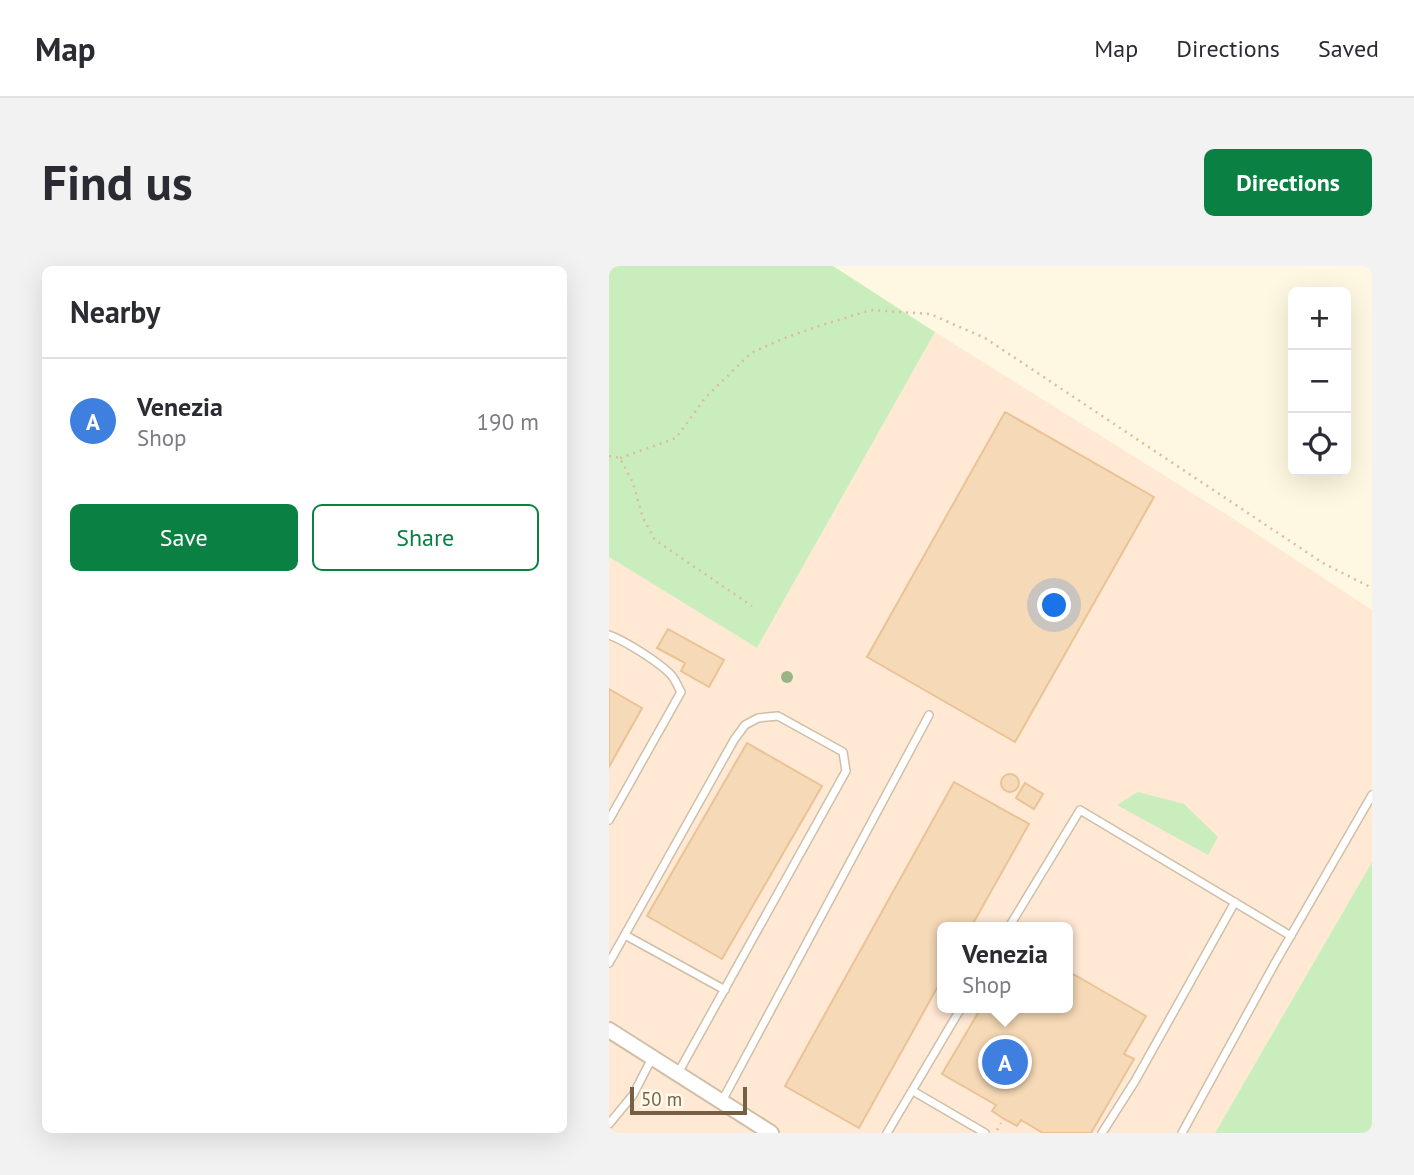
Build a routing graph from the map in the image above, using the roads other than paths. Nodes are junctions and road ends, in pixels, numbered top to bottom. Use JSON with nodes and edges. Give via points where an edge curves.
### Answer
{"nodes":[{"id":1,"x":609,"y":635,"type":"edge"},
{"id":2,"x":929,"y":715,"type":"dead end"},
{"id":3,"x":1372,"y":795,"type":"edge"},
{"id":4,"x":609,"y":820,"type":"edge"},
{"id":5,"x":1234,"y":902,"type":"junction"},
{"id":6,"x":1012,"y":922,"type":"edge"},
{"id":7,"x":625,"y":934,"type":"junction"},
{"id":8,"x":1291,"y":936,"type":"junction"},
{"id":9,"x":609,"y":963,"type":"edge"},
{"id":10,"x":725,"y":990,"type":"junction"},
{"id":11,"x":958,"y":1013,"type":"edge"},
{"id":12,"x":609,"y":1030,"type":"edge"},
{"id":13,"x":652,"y":1058,"type":"junction"},
{"id":14,"x":678,"y":1074,"type":"junction"},
{"id":15,"x":912,"y":1091,"type":"junction"},
{"id":16,"x":722,"y":1102,"type":"junction"},
{"id":17,"x":611,"y":1118,"type":"edge"},
{"id":18,"x":771,"y":1133,"type":"edge"},
{"id":19,"x":887,"y":1133,"type":"edge"},
{"id":20,"x":985,"y":1133,"type":"edge"},
{"id":21,"x":1102,"y":1133,"type":"edge"},
{"id":22,"x":1182,"y":1133,"type":"edge"}],
"edges":[{"from":1,"to":4,"type":"lane","via":[[652,660],[681,692]]},
{"from":2,"to":16,"type":"lane"},
{"from":3,"to":8,"type":"lane"},
{"from":5,"to":6,"type":"lane","via":[[1080,810]]},
{"from":5,"to":8,"type":"lane"},
{"from":5,"to":21,"type":"lane"},
{"from":7,"to":9,"type":"lane"},
{"from":7,"to":10,"type":"lane"},
{"from":7,"to":10,"type":"lane","via":[[745,725],[778,716],[843,752],[846,771]]},
{"from":8,"to":22,"type":"lane"},
{"from":10,"to":14,"type":"lane"},
{"from":11,"to":15,"type":"lane"},
{"from":12,"to":13,"type":"street"},
{"from":13,"to":14,"type":"street"},
{"from":13,"to":17,"type":"lane","via":[[633,1096]]},
{"from":14,"to":16,"type":"street"},
{"from":15,"to":19,"type":"lane"},
{"from":15,"to":20,"type":"lane"},
{"from":16,"to":18,"type":"street"}]}
